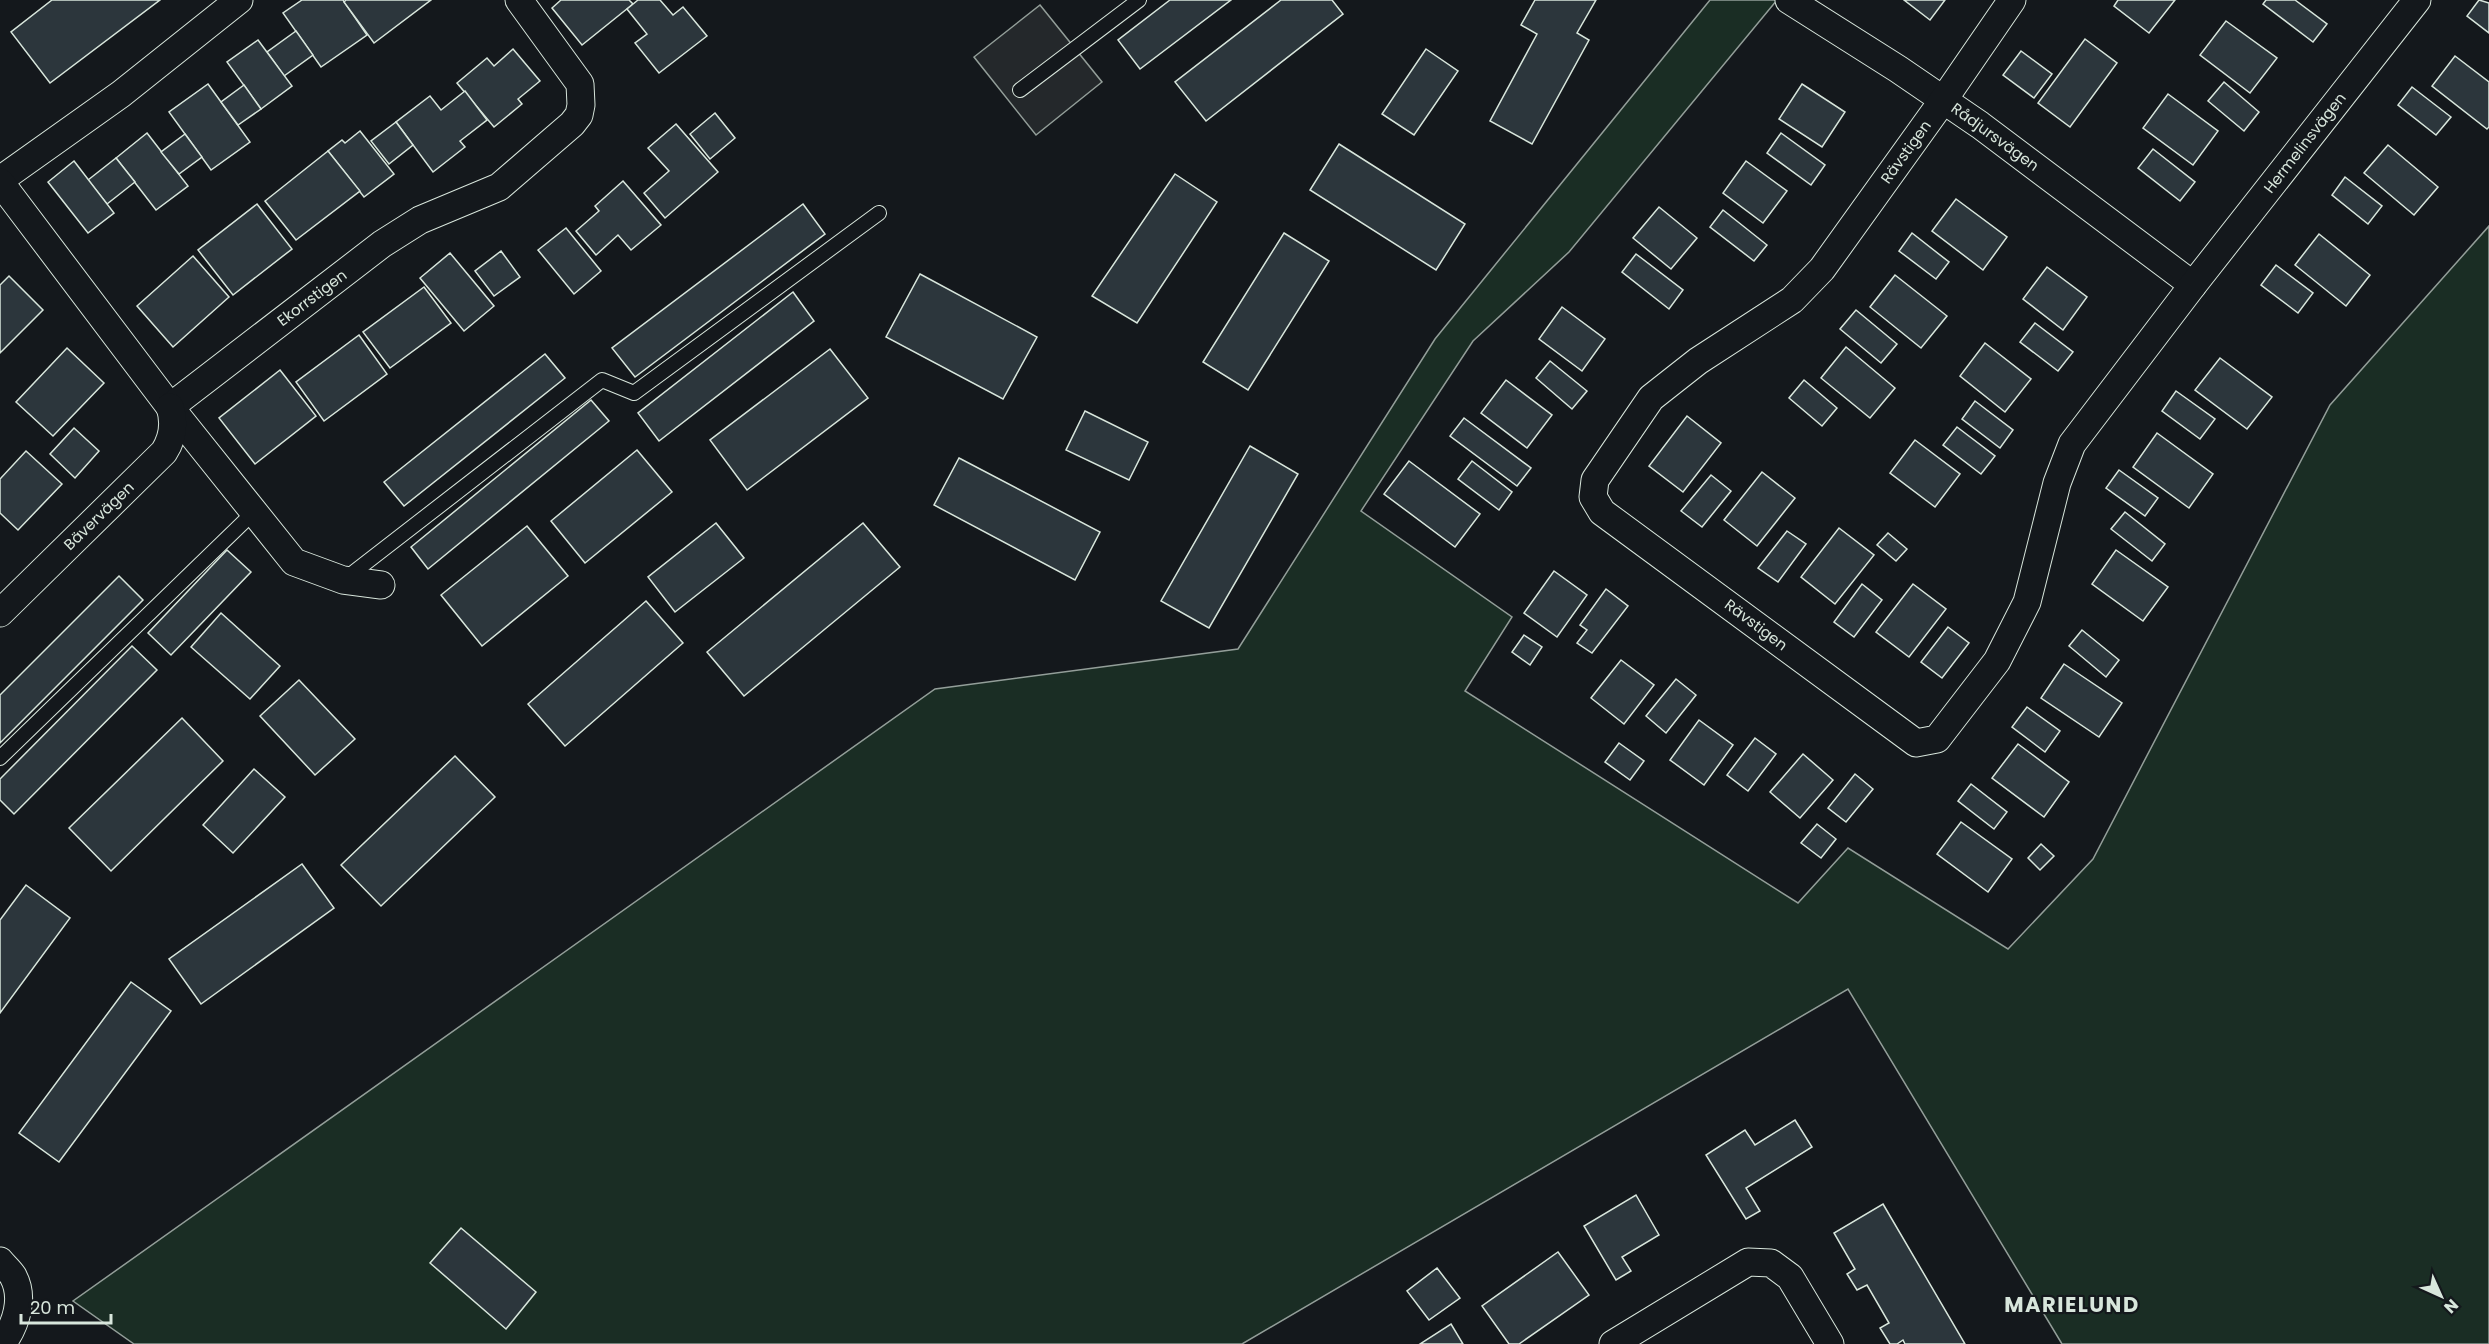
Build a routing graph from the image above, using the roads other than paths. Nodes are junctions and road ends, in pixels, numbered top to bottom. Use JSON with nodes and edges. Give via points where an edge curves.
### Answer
{"nodes":[{"id":1,"x":239,"y":0,"type":"edge"},
{"id":2,"x":519,"y":0,"type":"edge"},
{"id":3,"x":1139,"y":0,"type":"edge"},
{"id":4,"x":1790,"y":0,"type":"edge"},
{"id":5,"x":2012,"y":0,"type":"edge"},
{"id":6,"x":2417,"y":0,"type":"edge"},
{"id":7,"x":1020,"y":90,"type":"dead end"},
{"id":8,"x":1944,"y":99,"type":"junction"},
{"id":9,"x":0,"y":181,"type":"edge"},
{"id":10,"x":879,"y":213,"type":"dead end"},
{"id":11,"x":2193,"y":285,"type":"junction"},
{"id":12,"x":170,"y":407,"type":"junction"},
{"id":13,"x":254,"y":512,"type":"junction"},
{"id":14,"x":343,"y":580,"type":"junction"},
{"id":15,"x":381,"y":585,"type":"dead end"},
{"id":16,"x":0,"y":613,"type":"edge"},
{"id":17,"x":0,"y":758,"type":"edge"},
{"id":18,"x":0,"y":1262,"type":"edge"},
{"id":19,"x":2,"y":1344,"type":"edge"},
{"id":20,"x":1613,"y":1344,"type":"edge"},
{"id":21,"x":1830,"y":1344,"type":"edge"}],
"edges":[{"from":1,"to":9,"type":"street","via":[[121,94]]},
{"from":2,"to":12,"type":"street","name":"Ekorrstigen","via":[[580,84],[581,105],[572,124],[499,187],[420,220],[382,244]]},
{"from":3,"to":7,"type":"lane"},
{"from":4,"to":8,"type":"street","name":"Rådjursvägen"},
{"from":5,"to":8,"type":"street"},
{"from":6,"to":11,"type":"street","name":"Hermelinsvägen"},
{"from":8,"to":11,"type":"street","name":"Rådjursvägen"},
{"from":8,"to":11,"type":"street","name":"Rävstigen","via":[[1822,269],[1792,300],[1698,361],[1651,398],[1595,480],[1593,497],[1602,512],[1916,743],[1936,740],[1997,662],[2027,602],[2057,483],[2072,444]]},
{"from":9,"to":12,"type":"street"},
{"from":10,"to":14,"type":"lane","via":[[634,393],[602,380]]},
{"from":12,"to":13,"type":"street"},
{"from":12,"to":16,"type":"street","name":"Bävervägen","via":[[171,441],[164,452]]},
{"from":13,"to":14,"type":"street","via":[[294,562]]},
{"from":13,"to":17,"type":"lane"},
{"from":14,"to":15,"type":"street"},
{"from":18,"to":19,"type":"street","via":[[13,1276],[20,1300],[11,1331]]},
{"from":20,"to":21,"type":"street","via":[[1748,1262],[1772,1263],[1790,1277]]}]}
